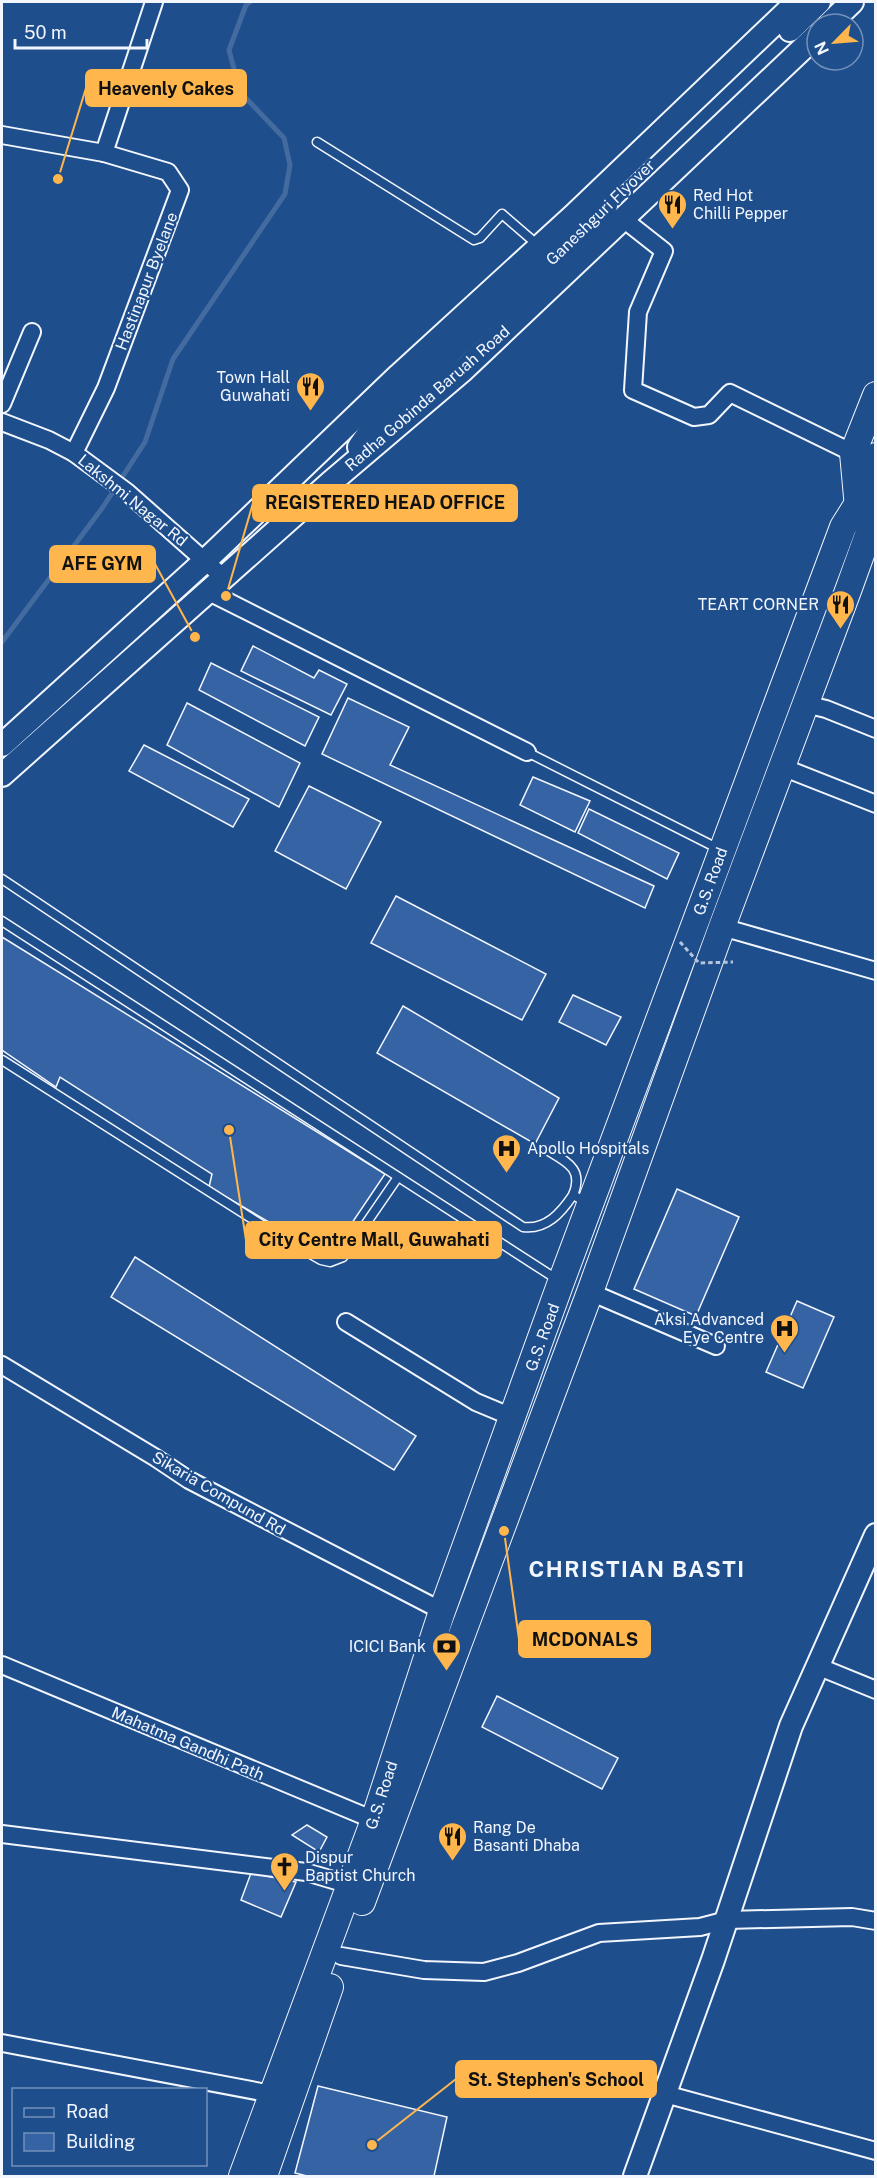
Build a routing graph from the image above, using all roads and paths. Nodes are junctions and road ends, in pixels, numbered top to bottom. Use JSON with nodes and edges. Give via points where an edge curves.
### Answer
{"nodes":[{"id":1,"x":154,"y":2,"type":"edge"},
{"id":2,"x":797,"y":2,"type":"edge"},
{"id":3,"x":819,"y":2,"type":"edge"},
{"id":4,"x":805,"y":46,"type":"edge"},
{"id":5,"x":2,"y":135,"type":"edge"},
{"id":6,"x":317,"y":142,"type":"dead end"},
{"id":7,"x":104,"y":153,"type":"junction"},
{"id":8,"x":622,"y":218,"type":"junction"},
{"id":9,"x":539,"y":247,"type":"junction"},
{"id":10,"x":32,"y":332,"type":"dead end"},
{"id":11,"x":876,"y":395,"type":"edge"},
{"id":12,"x":2,"y":404,"type":"edge"},
{"id":13,"x":383,"y":415,"type":"junction"},
{"id":14,"x":2,"y":422,"type":"edge"},
{"id":15,"x":322,"y":448,"type":"junction"},
{"id":16,"x":74,"y":453,"type":"junction"},
{"id":17,"x":868,"y":457,"type":"edge"},
{"id":18,"x":341,"y":473,"type":"junction"},
{"id":19,"x":870,"y":507,"type":"edge"},
{"id":20,"x":206,"y":560,"type":"junction"},
{"id":21,"x":215,"y":584,"type":"junction"},
{"id":22,"x":805,"y":704,"type":"junction"},
{"id":23,"x":876,"y":729,"type":"edge"},
{"id":24,"x":2,"y":745,"type":"edge"},
{"id":25,"x":527,"y":752,"type":"joint"},
{"id":26,"x":782,"y":767,"type":"junction"},
{"id":27,"x":2,"y":775,"type":"edge"},
{"id":28,"x":876,"y":804,"type":"edge"},
{"id":29,"x":722,"y":850,"type":"junction"},
{"id":30,"x":2,"y":879,"type":"edge"},
{"id":31,"x":2,"y":921,"type":"edge"},
{"id":32,"x":722,"y":927,"type":"junction"},
{"id":33,"x":680,"y":942,"type":"dead end"},
{"id":34,"x":733,"y":962,"type":"dead end"},
{"id":35,"x":876,"y":971,"type":"edge"},
{"id":36,"x":2,"y":1060,"type":"edge"},
{"id":37,"x":547,"y":1150,"type":"dead end"},
{"id":38,"x":398,"y":1177,"type":"junction"},
{"id":39,"x":576,"y":1209,"type":"junction"},
{"id":40,"x":561,"y":1282,"type":"junction"},
{"id":41,"x":590,"y":1292,"type":"junction"},
{"id":42,"x":345,"y":1323,"type":"dead end"},
{"id":43,"x":716,"y":1346,"type":"dead end"},
{"id":44,"x":2,"y":1365,"type":"edge"},
{"id":45,"x":512,"y":1417,"type":"junction"},
{"id":46,"x":876,"y":1535,"type":"edge"},
{"id":47,"x":442,"y":1611,"type":"junction"},
{"id":48,"x":2,"y":1665,"type":"edge"},
{"id":49,"x":817,"y":1666,"type":"junction"},
{"id":50,"x":876,"y":1690,"type":"edge"},
{"id":51,"x":374,"y":1820,"type":"junction"},
{"id":52,"x":2,"y":1834,"type":"edge"},
{"id":53,"x":350,"y":1885,"type":"junction"},
{"id":54,"x":727,"y":1920,"type":"junction"},
{"id":55,"x":876,"y":1921,"type":"edge"},
{"id":56,"x":341,"y":1956,"type":"junction"},
{"id":57,"x":2,"y":2043,"type":"edge"},
{"id":58,"x":272,"y":2094,"type":"junction"},
{"id":59,"x":665,"y":2094,"type":"junction"},
{"id":60,"x":876,"y":2151,"type":"edge"},
{"id":61,"x":242,"y":2176,"type":"edge"},
{"id":62,"x":264,"y":2176,"type":"edge"},
{"id":63,"x":635,"y":2176,"type":"edge"}],
"edges":[{"from":1,"to":7,"type":"street"},
{"from":2,"to":9,"type":"main road","name":"Radha Gobinda Baruah Road"},
{"from":3,"to":13,"type":"main road","name":"Ganeshguri Flyover"},
{"from":4,"to":8,"type":"main road","name":"Radha Gobinda Baruah Road"},
{"from":5,"to":7,"type":"street","name":"Hastinapur Byelane"},
{"from":6,"to":9,"type":"lane","via":[[474,240],[502,214]]},
{"from":7,"to":16,"type":"street","name":"Hastinapur Byelane","via":[[168,172],[180,190],[106,388]]},
{"from":8,"to":17,"type":"street","via":[[664,250],[638,312],[633,390],[694,417],[709,415],[730,393]]},
{"from":8,"to":18,"type":"main road","name":"Radha Gobinda Baruah Road","via":[[463,370]]},
{"from":9,"to":15,"type":"main road","name":"Radha Gobinda Baruah Road"},
{"from":10,"to":12,"type":"street"},
{"from":11,"to":17,"type":"main road"},
{"from":13,"to":15,"type":"main road","name":"Ganeshguri Flyover"},
{"from":13,"to":18,"type":"main road","name":"Ganeshguri Flyover"},
{"from":14,"to":16,"type":"street","name":"Lakshmi Nagar Rd"},
{"from":15,"to":20,"type":"main road","name":"Radha Gobinda Baruah Road"},
{"from":16,"to":20,"type":"street","name":"Lakshmi Nagar Rd","via":[[127,492]]},
{"from":17,"to":19,"type":"main road"},
{"from":18,"to":21,"type":"main road","name":"Radha Gobinda Baruah Road"},
{"from":19,"to":22,"type":"main road","name":"G.S. Road","via":[[868,535]]},
{"from":19,"to":29,"type":"main road","name":"G.S. Road","via":[[843,527]]},
{"from":20,"to":21,"type":"street","name":"Lakshmi Nagar Rd"},
{"from":20,"to":24,"type":"main road","name":"Radha Gobinda Baruah Road"},
{"from":21,"to":25,"type":"street","name":"Lakshmi Nagar Rd"},
{"from":21,"to":27,"type":"main road","name":"Radha Gobinda Baruah Road"},
{"from":22,"to":23,"type":"street"},
{"from":22,"to":26,"type":"main road","name":"G.S. Road"},
{"from":25,"to":29,"type":"lane"},
{"from":26,"to":28,"type":"street"},
{"from":26,"to":32,"type":"main road","name":"G.S. Road"},
{"from":29,"to":39,"type":"main road","name":"G.S. Road"},
{"from":30,"to":39,"type":"lane","via":[[524,1227],[542,1226]]},
{"from":31,"to":38,"type":"lane"},
{"from":32,"to":35,"type":"street"},
{"from":32,"to":41,"type":"main road","name":"G.S. Road"},
{"from":33,"to":34,"type":"path","bridge":true,"via":[[699,963]]},
{"from":36,"to":38,"type":"lane","via":[[321,1260],[330,1262],[343,1257]]},
{"from":37,"to":39,"type":"lane","via":[[568,1163],[577,1175]]},
{"from":38,"to":40,"type":"lane"},
{"from":39,"to":40,"type":"main road","name":"G.S. Road"},
{"from":40,"to":45,"type":"main road","name":"G.S. Road"},
{"from":41,"to":43,"type":"street"},
{"from":41,"to":56,"type":"main road","name":"G.S. Road"},
{"from":42,"to":45,"type":"street","via":[[476,1402]]},
{"from":44,"to":47,"type":"street","name":"Sikaria Compund Rd","via":[[189,1480]]},
{"from":45,"to":47,"type":"main road","name":"G.S. Road"},
{"from":46,"to":49,"type":"main road"},
{"from":47,"to":51,"type":"main road","name":"G.S. Road"},
{"from":48,"to":51,"type":"street","name":"Mahatma Gandhi Path"},
{"from":49,"to":50,"type":"street"},
{"from":49,"to":54,"type":"main road","via":[[791,1726]]},
{"from":51,"to":53,"type":"main road","name":"G.S. Road"},
{"from":52,"to":53,"type":"street","via":[[306,1872]]},
{"from":53,"to":58,"type":"main road","name":"G.S. Road"},
{"from":54,"to":55,"type":"street","via":[[852,1917]]},
{"from":54,"to":56,"type":"street","via":[[700,1928],[599,1933],[484,1972],[424,1970]]},
{"from":54,"to":59,"type":"main road"},
{"from":56,"to":62,"type":"main road","name":"G.S. Road"},
{"from":57,"to":58,"type":"street"},
{"from":58,"to":61,"type":"main road","name":"G.S. Road"},
{"from":59,"to":60,"type":"street"},
{"from":59,"to":63,"type":"main road"}]}
